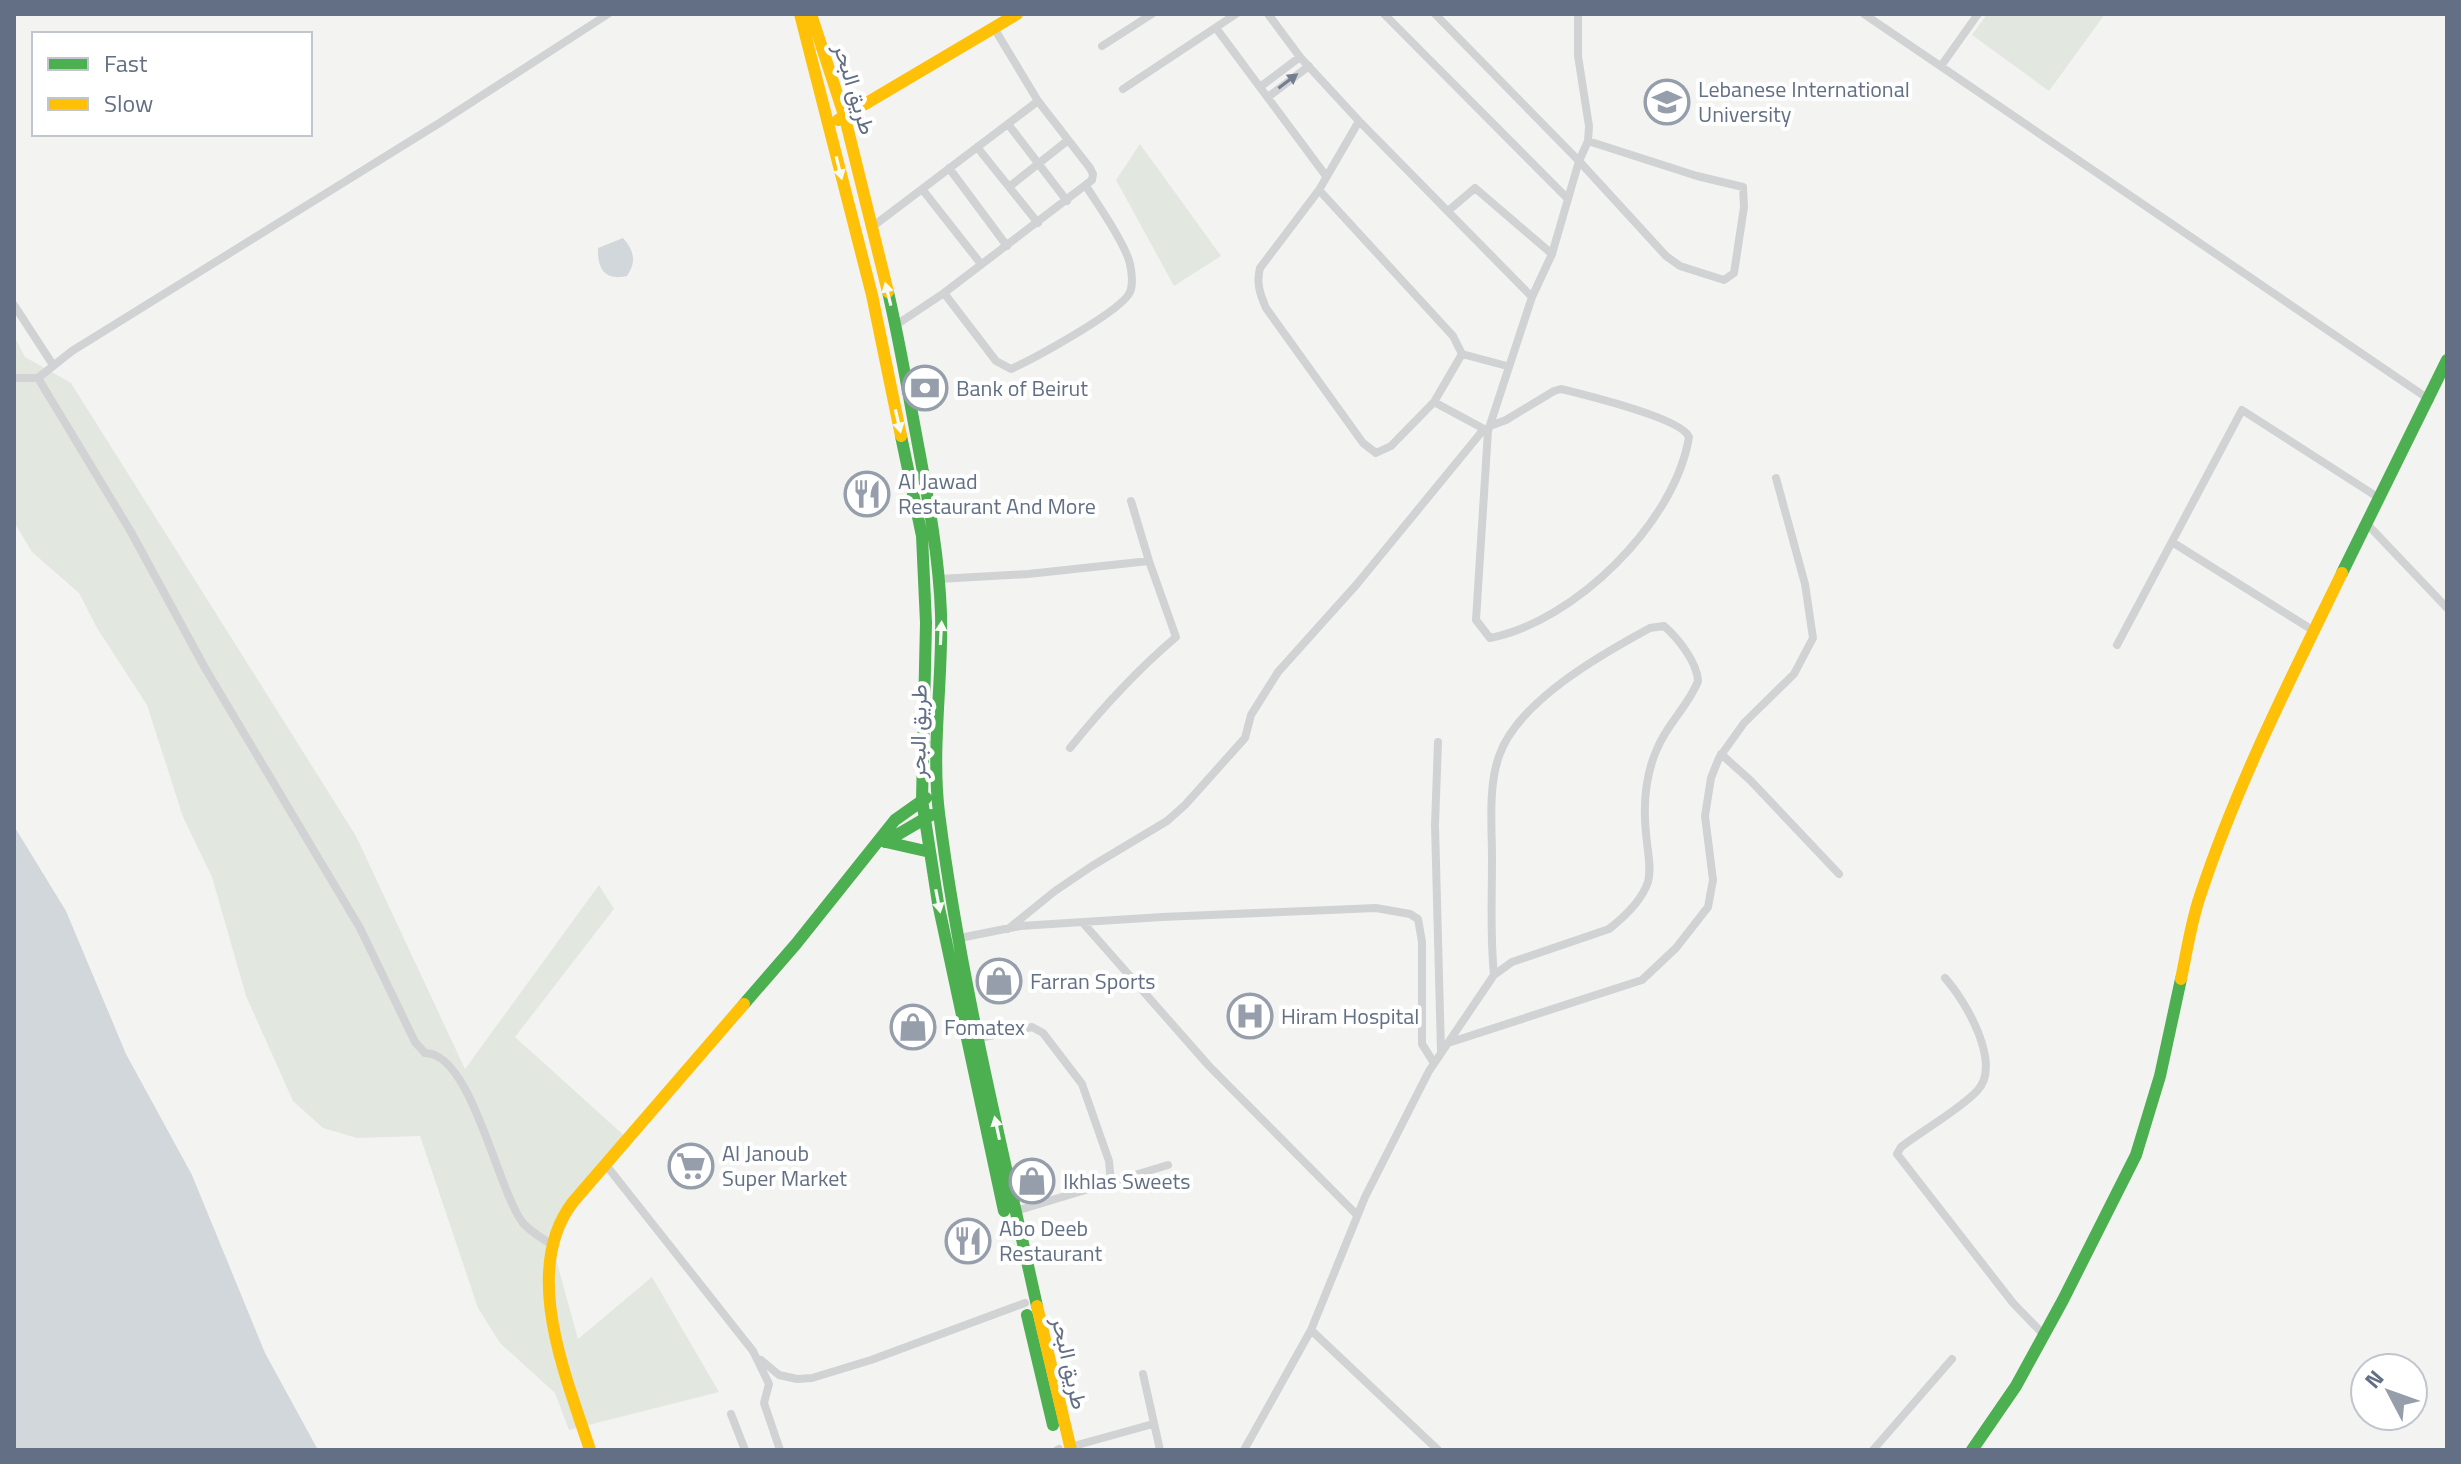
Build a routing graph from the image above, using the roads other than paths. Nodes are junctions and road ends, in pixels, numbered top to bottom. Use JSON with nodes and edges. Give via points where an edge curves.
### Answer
{"nodes":[{"id":1,"x":608,"y":14,"type":"edge"},
{"id":2,"x":800,"y":14,"type":"edge"},
{"id":3,"x":811,"y":14,"type":"edge"},
{"id":4,"x":1017,"y":14,"type":"edge"},
{"id":5,"x":1152,"y":14,"type":"edge"},
{"id":6,"x":1236,"y":14,"type":"edge"},
{"id":7,"x":1268,"y":14,"type":"edge"},
{"id":8,"x":1384,"y":14,"type":"edge"},
{"id":9,"x":1435,"y":14,"type":"edge"},
{"id":10,"x":1578,"y":14,"type":"edge"},
{"id":11,"x":1864,"y":14,"type":"edge"},
{"id":12,"x":1978,"y":14,"type":"edge"},
{"id":13,"x":994,"y":28,"type":"junction"},
{"id":14,"x":1216,"y":28,"type":"junction"},
{"id":15,"x":1102,"y":46,"type":"dead end"},
{"id":16,"x":1300,"y":57,"type":"junction"},
{"id":17,"x":1309,"y":66,"type":"junction"},
{"id":18,"x":1941,"y":66,"type":"junction"},
{"id":19,"x":1260,"y":87,"type":"junction"},
{"id":20,"x":1123,"y":89,"type":"dead end"},
{"id":21,"x":1268,"y":97,"type":"junction"},
{"id":22,"x":1038,"y":101,"type":"junction"},
{"id":23,"x":845,"y":118,"type":"junction"},
{"id":24,"x":1359,"y":121,"type":"junction"},
{"id":25,"x":828,"y":123,"type":"junction"},
{"id":26,"x":1008,"y":124,"type":"junction"},
{"id":27,"x":1067,"y":141,"type":"junction"},
{"id":28,"x":1588,"y":141,"type":"junction"},
{"id":29,"x":977,"y":147,"type":"junction"},
{"id":30,"x":1579,"y":161,"type":"junction"},
{"id":31,"x":1038,"y":164,"type":"junction"},
{"id":32,"x":949,"y":168,"type":"junction"},
{"id":33,"x":1326,"y":176,"type":"junction"},
{"id":34,"x":1086,"y":186,"type":"junction"},
{"id":35,"x":1009,"y":187,"type":"junction"},
{"id":36,"x":922,"y":189,"type":"junction"},
{"id":37,"x":1319,"y":190,"type":"junction"},
{"id":38,"x":1568,"y":199,"type":"junction"},
{"id":39,"x":1067,"y":201,"type":"junction"},
{"id":40,"x":1448,"y":211,"type":"junction"},
{"id":41,"x":1038,"y":223,"type":"junction"},
{"id":42,"x":872,"y":228,"type":"junction"},
{"id":43,"x":1007,"y":246,"type":"junction"},
{"id":44,"x":1552,"y":254,"type":"junction"},
{"id":45,"x":981,"y":264,"type":"junction"},
{"id":46,"x":944,"y":293,"type":"junction"},
{"id":47,"x":1532,"y":297,"type":"junction"},
{"id":48,"x":14,"y":305,"type":"edge"},
{"id":49,"x":896,"y":325,"type":"junction"},
{"id":50,"x":1462,"y":354,"type":"junction"},
{"id":51,"x":2447,"y":360,"type":"edge"},
{"id":52,"x":53,"y":365,"type":"junction"},
{"id":53,"x":1507,"y":366,"type":"junction"},
{"id":54,"x":14,"y":378,"type":"edge"},
{"id":55,"x":38,"y":378,"type":"junction"},
{"id":56,"x":2430,"y":400,"type":"junction"},
{"id":57,"x":1434,"y":402,"type":"junction"},
{"id":58,"x":1487,"y":429,"type":"junction"},
{"id":59,"x":1776,"y":478,"type":"dead end"},
{"id":60,"x":2379,"y":498,"type":"junction"},
{"id":61,"x":1131,"y":501,"type":"dead end"},
{"id":62,"x":2368,"y":525,"type":"junction"},
{"id":63,"x":2172,"y":542,"type":"junction"},
{"id":64,"x":1149,"y":561,"type":"junction"},
{"id":65,"x":939,"y":579,"type":"junction"},
{"id":66,"x":2447,"y":608,"type":"edge"},
{"id":67,"x":2314,"y":631,"type":"junction"},
{"id":68,"x":2117,"y":645,"type":"dead end"},
{"id":69,"x":1438,"y":742,"type":"dead end"},
{"id":70,"x":1070,"y":748,"type":"dead end"},
{"id":71,"x":1721,"y":754,"type":"junction"},
{"id":72,"x":937,"y":791,"type":"junction"},
{"id":73,"x":922,"y":800,"type":"junction"},
{"id":74,"x":939,"y":811,"type":"junction"},
{"id":75,"x":924,"y":819,"type":"junction"},
{"id":76,"x":882,"y":843,"type":"junction"},
{"id":77,"x":930,"y":852,"type":"junction"},
{"id":78,"x":1839,"y":874,"type":"dead end"},
{"id":79,"x":1084,"y":924,"type":"junction"},
{"id":80,"x":1008,"y":929,"type":"junction"},
{"id":81,"x":960,"y":938,"type":"junction"},
{"id":82,"x":1494,"y":975,"type":"junction"},
{"id":83,"x":1945,"y":978,"type":"dead end"},
{"id":84,"x":980,"y":1038,"type":"junction"},
{"id":85,"x":1447,"y":1043,"type":"junction"},
{"id":86,"x":1441,"y":1053,"type":"junction"},
{"id":87,"x":1434,"y":1063,"type":"junction"},
{"id":88,"x":606,"y":1165,"type":"junction"},
{"id":89,"x":1168,"y":1165,"type":"dead end"},
{"id":90,"x":1111,"y":1183,"type":"junction"},
{"id":91,"x":1015,"y":1212,"type":"junction"},
{"id":92,"x":1357,"y":1215,"type":"junction"},
{"id":93,"x":552,"y":1245,"type":"junction"},
{"id":94,"x":1025,"y":1303,"type":"junction"},
{"id":95,"x":1311,"y":1330,"type":"junction"},
{"id":96,"x":2044,"y":1335,"type":"junction"},
{"id":97,"x":753,"y":1351,"type":"junction"},
{"id":98,"x":1952,"y":1359,"type":"dead end"},
{"id":99,"x":1143,"y":1374,"type":"dead end"},
{"id":100,"x":731,"y":1414,"type":"dead end"},
{"id":101,"x":1153,"y":1424,"type":"junction"},
{"id":102,"x":1063,"y":1449,"type":"edge"},
{"id":103,"x":1247,"y":1449,"type":"edge"},
{"id":104,"x":590,"y":1450,"type":"edge"},
{"id":105,"x":745,"y":1450,"type":"edge"},
{"id":106,"x":780,"y":1450,"type":"edge"},
{"id":107,"x":1160,"y":1450,"type":"edge"},
{"id":108,"x":1438,"y":1450,"type":"edge"},
{"id":109,"x":1873,"y":1450,"type":"edge"},
{"id":110,"x":1972,"y":1450,"type":"edge"}],
"edges":[{"from":1,"to":52,"type":"street"},
{"from":2,"to":25,"type":"main road","name":"طريق البحر"},
{"from":3,"to":23,"type":"main road","name":"طريق البحر"},
{"from":4,"to":13,"type":"main road"},
{"from":5,"to":15,"type":"street"},
{"from":6,"to":14,"type":"street"},
{"from":7,"to":16,"type":"street"},
{"from":8,"to":38,"type":"street"},
{"from":9,"to":30,"type":"street"},
{"from":10,"to":28,"type":"street"},
{"from":11,"to":18,"type":"street"},
{"from":12,"to":18,"type":"street"},
{"from":13,"to":22,"type":"street"},
{"from":13,"to":23,"type":"main road"},
{"from":14,"to":19,"type":"street"},
{"from":14,"to":20,"type":"street"},
{"from":16,"to":17,"type":"street"},
{"from":16,"to":19,"type":"street"},
{"from":21,"to":17,"type":"street","one_way":true},
{"from":17,"to":24,"type":"street"},
{"from":18,"to":56,"type":"street"},
{"from":19,"to":21,"type":"street"},
{"from":21,"to":33,"type":"street"},
{"from":22,"to":26,"type":"street"},
{"from":22,"to":27,"type":"street"},
{"from":23,"to":25,"type":"main road"},
{"from":23,"to":42,"type":"main road","name":"طريق البحر"},
{"from":24,"to":33,"type":"street"},
{"from":24,"to":40,"type":"street"},
{"from":25,"to":73,"type":"main road","name":"طريق البحر","one_way":true,"via":[[872,295],[922,536]]},
{"from":26,"to":29,"type":"street"},
{"from":26,"to":31,"type":"street"},
{"from":27,"to":31,"type":"street"},
{"from":27,"to":34,"type":"street","via":[[1093,174]]},
{"from":28,"to":30,"type":"street"},
{"from":28,"to":30,"type":"street","via":[[1743,187],[1734,273],[1724,280],[1673,262]]},
{"from":29,"to":32,"type":"street"},
{"from":29,"to":35,"type":"street"},
{"from":30,"to":38,"type":"street"},
{"from":31,"to":35,"type":"street"},
{"from":31,"to":39,"type":"street"},
{"from":32,"to":36,"type":"street"},
{"from":32,"to":43,"type":"street"},
{"from":33,"to":37,"type":"street"},
{"from":34,"to":39,"type":"street"},
{"from":34,"to":46,"type":"street","via":[[1128,257],[1130,293],[1119,305],[1011,369],[996,361]]},
{"from":35,"to":41,"type":"street"},
{"from":36,"to":42,"type":"street"},
{"from":36,"to":45,"type":"street"},
{"from":37,"to":50,"type":"street","via":[[1453,336]]},
{"from":37,"to":57,"type":"street","via":[[1260,268],[1257,278],[1266,308],[1369,450],[1381,452],[1391,446]]},
{"from":38,"to":44,"type":"street"},
{"from":39,"to":41,"type":"street"},
{"from":40,"to":44,"type":"street","via":[[1480,189]]},
{"from":40,"to":47,"type":"street"},
{"from":41,"to":43,"type":"street"},
{"from":49,"to":42,"type":"main road","name":"طريق البحر","one_way":true},
{"from":43,"to":45,"type":"street"},
{"from":44,"to":47,"type":"street"},
{"from":45,"to":46,"type":"street"},
{"from":46,"to":49,"type":"street"},
{"from":47,"to":53,"type":"street"},
{"from":48,"to":52,"type":"street"},
{"from":49,"to":65,"type":"main road","name":"طريق البحر"},
{"from":50,"to":53,"type":"street"},
{"from":50,"to":57,"type":"street"},
{"from":51,"to":56,"type":"main road"},
{"from":52,"to":55,"type":"street"},
{"from":53,"to":58,"type":"street"},
{"from":54,"to":55,"type":"street"},
{"from":55,"to":93,"type":"street","via":[[360,928],[415,1042],[425,1053],[442,1057],[455,1073],[518,1214]]},
{"from":56,"to":60,"type":"main road"},
{"from":57,"to":58,"type":"street"},
{"from":58,"to":58,"type":"street","via":[[1476,620],[1490,638],[1515,633],[1554,611],[1614,567],[1668,495],[1689,437],[1682,428],[1640,411],[1561,389]]},
{"from":58,"to":80,"type":"street","via":[[1278,672],[1251,715],[1245,738],[1185,805],[1055,891]]},
{"from":59,"to":71,"type":"street","via":[[1805,584],[1813,638],[1794,674]]},
{"from":60,"to":62,"type":"main road"},
{"from":60,"to":63,"type":"street","via":[[2242,410]]},
{"from":61,"to":64,"type":"street"},
{"from":62,"to":66,"type":"street"},
{"from":62,"to":67,"type":"main road"},
{"from":63,"to":67,"type":"street"},
{"from":63,"to":68,"type":"street"},
{"from":64,"to":65,"type":"street"},
{"from":64,"to":70,"type":"street","via":[[1176,637],[1124,684]]},
{"from":72,"to":65,"type":"main road","name":"طريق البحر","one_way":true},
{"from":67,"to":96,"type":"main road","via":[[2272,717],[2199,899],[2160,1076],[2136,1155]]},
{"from":69,"to":86,"type":"street"},
{"from":71,"to":78,"type":"street"},
{"from":71,"to":85,"type":"street","via":[[1705,816],[1712,895],[1676,948],[1642,980]]},
{"from":72,"to":73,"type":"main road"},
{"from":72,"to":74,"type":"main road","name":"طريق البحر"},
{"from":73,"to":75,"type":"main road","name":"طريق البحر"},
{"from":73,"to":76,"type":"main road","via":[[895,820]]},
{"from":74,"to":75,"type":"main road"},
{"from":74,"to":81,"type":"main road","name":"طريق البحر"},
{"from":75,"to":76,"type":"main road"},
{"from":75,"to":77,"type":"main road","name":"طريق البحر"},
{"from":76,"to":77,"type":"main road"},
{"from":76,"to":88,"type":"main road"},
{"from":77,"to":94,"type":"main road","name":"طريق البحر","one_way":true,"via":[[981,1114]]},
{"from":79,"to":80,"type":"street"},
{"from":79,"to":87,"type":"street","via":[[1376,908],[1410,914],[1418,919],[1422,942],[1422,1044]]},
{"from":79,"to":92,"type":"street","via":[[1209,1066]]},
{"from":80,"to":81,"type":"street"},
{"from":81,"to":84,"type":"main road","name":"طريق البحر"},
{"from":82,"to":82,"type":"street","via":[[1512,962],[1609,929],[1644,890],[1649,870],[1647,781],[1669,723],[1698,681],[1679,642],[1664,626],[1650,628],[1578,670],[1516,726],[1502,748],[1492,805]]},
{"from":82,"to":85,"type":"street"},
{"from":83,"to":96,"type":"street","via":[[1977,1027],[1985,1072],[1979,1089],[1897,1154]]},
{"from":84,"to":90,"type":"street","via":[[1032,1027],[1043,1033],[1082,1084],[1109,1161]]},
{"from":91,"to":84,"type":"main road","name":"طريق البحر","one_way":true},
{"from":85,"to":86,"type":"street"},
{"from":86,"to":87,"type":"street"},
{"from":87,"to":92,"type":"street"},
{"from":88,"to":93,"type":"main road","via":[[570,1206]]},
{"from":88,"to":97,"type":"street"},
{"from":89,"to":90,"type":"street"},
{"from":90,"to":91,"type":"street"},
{"from":91,"to":102,"type":"main road","name":"طريق البحر"},
{"from":92,"to":95,"type":"street"},
{"from":93,"to":104,"type":"main road","via":[[552,1325]]},
{"from":94,"to":97,"type":"street","via":[[812,1378],[779,1375]]},
{"from":94,"to":102,"type":"main road","name":"طريق البحر"},
{"from":95,"to":103,"type":"street"},
{"from":95,"to":108,"type":"street"},
{"from":96,"to":110,"type":"main road"},
{"from":97,"to":106,"type":"street","via":[[769,1384],[764,1403]]},
{"from":98,"to":109,"type":"street"},
{"from":99,"to":101,"type":"street"},
{"from":100,"to":105,"type":"street"},
{"from":101,"to":102,"type":"street"},
{"from":101,"to":107,"type":"street"}]}
